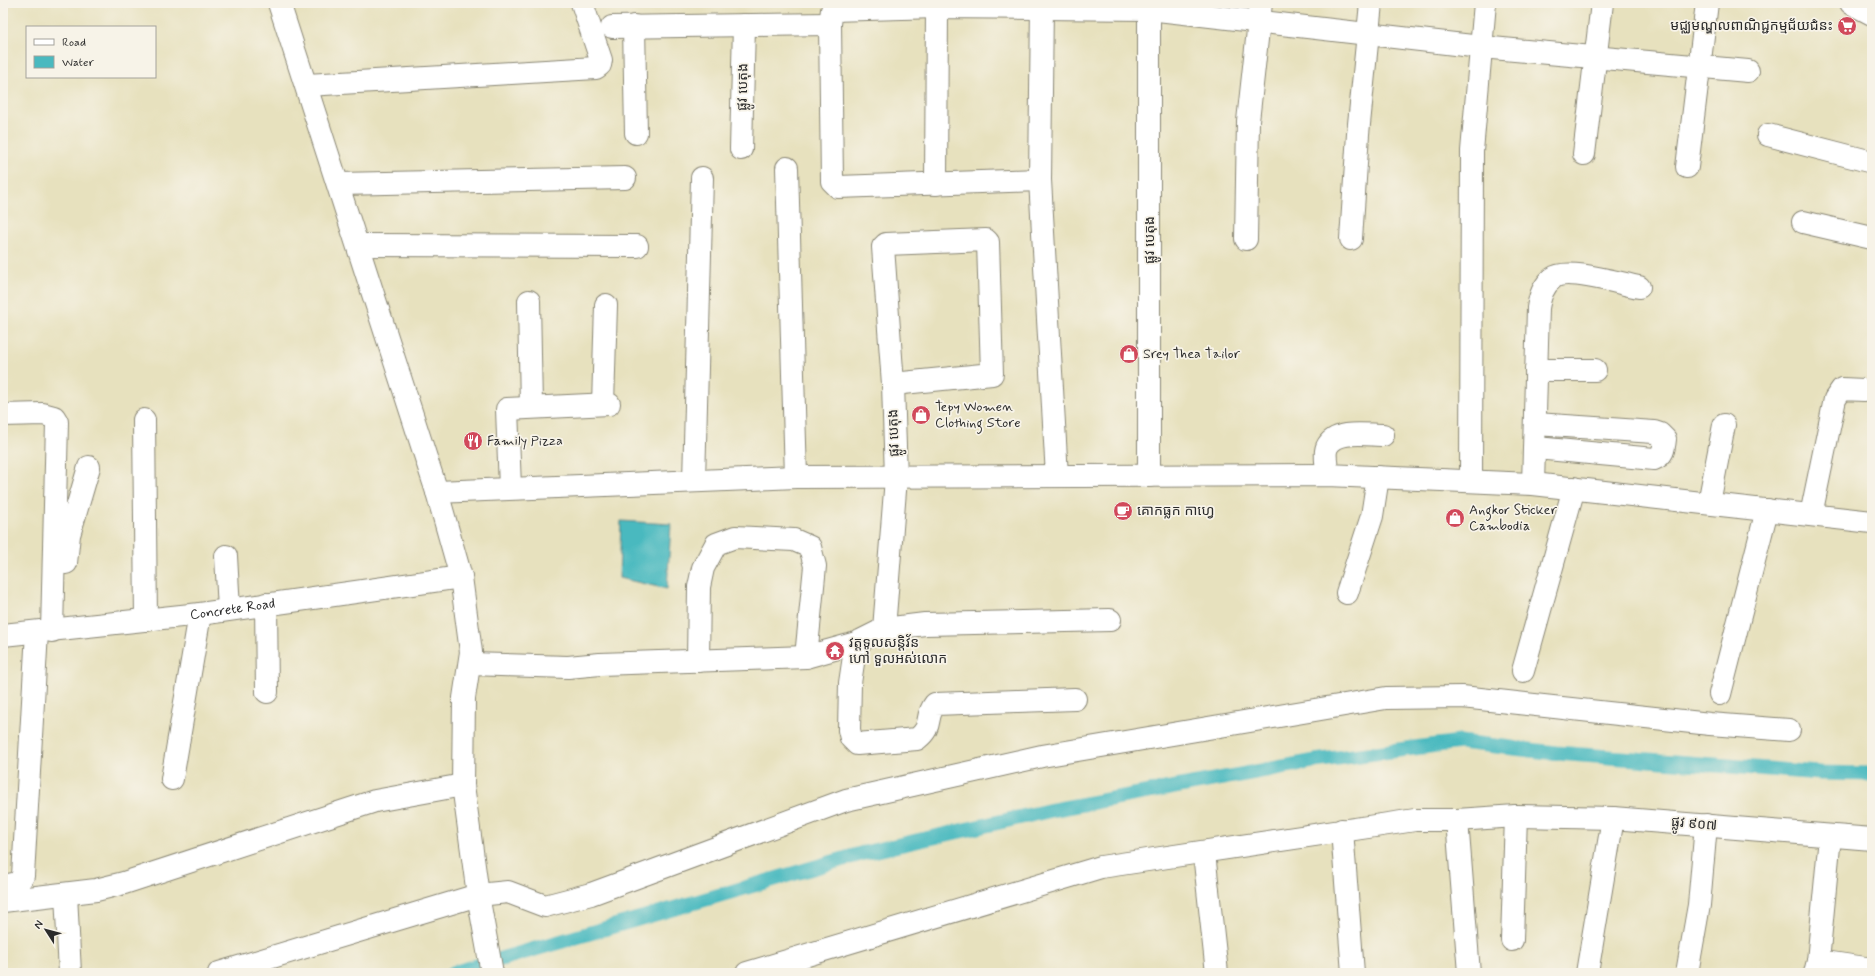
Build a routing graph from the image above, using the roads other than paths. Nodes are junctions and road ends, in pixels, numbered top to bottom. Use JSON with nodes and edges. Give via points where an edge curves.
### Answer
{"nodes":[{"id":1,"x":279,"y":3,"type":"edge"},
{"id":2,"x":582,"y":3,"type":"edge"},
{"id":3,"x":1371,"y":3,"type":"edge"},
{"id":4,"x":1485,"y":3,"type":"edge"},
{"id":5,"x":1602,"y":3,"type":"edge"},
{"id":6,"x":1707,"y":3,"type":"edge"},
{"id":7,"x":1850,"y":3,"type":"edge"},
{"id":8,"x":1042,"y":6,"type":"edge"},
{"id":9,"x":1149,"y":6,"type":"edge"},
{"id":10,"x":937,"y":7,"type":"junction"},
{"id":11,"x":1260,"y":13,"type":"edge"},
{"id":12,"x":1872,"y":14,"type":"edge"},
{"id":13,"x":830,"y":24,"type":"junction"},
{"id":14,"x":744,"y":25,"type":"junction"},
{"id":15,"x":634,"y":26,"type":"junction"},
{"id":16,"x":612,"y":27,"type":"dead end"},
{"id":17,"x":1368,"y":34,"type":"junction"},
{"id":18,"x":1481,"y":47,"type":"junction"},
{"id":19,"x":1595,"y":56,"type":"junction"},
{"id":20,"x":1698,"y":66,"type":"junction"},
{"id":21,"x":1748,"y":71,"type":"dead end"},
{"id":22,"x":307,"y":85,"type":"junction"},
{"id":23,"x":636,"y":133,"type":"dead end"},
{"id":24,"x":1768,"y":135,"type":"dead end"},
{"id":25,"x":741,"y":149,"type":"dead end"},
{"id":26,"x":1584,"y":154,"type":"dead end"},
{"id":27,"x":1872,"y":162,"type":"edge"},
{"id":28,"x":1688,"y":166,"type":"dead end"},
{"id":29,"x":787,"y":168,"type":"dead end"},
{"id":30,"x":625,"y":178,"type":"dead end"},
{"id":31,"x":702,"y":178,"type":"dead end"},
{"id":32,"x":1040,"y":180,"type":"junction"},
{"id":33,"x":339,"y":184,"type":"junction"},
{"id":34,"x":936,"y":184,"type":"junction"},
{"id":35,"x":1803,"y":222,"type":"dead end"},
{"id":36,"x":1872,"y":238,"type":"edge"},
{"id":37,"x":1351,"y":239,"type":"dead end"},
{"id":38,"x":1246,"y":240,"type":"dead end"},
{"id":39,"x":358,"y":245,"type":"junction"},
{"id":40,"x":637,"y":246,"type":"dead end"},
{"id":41,"x":1639,"y":287,"type":"dead end"},
{"id":42,"x":529,"y":300,"type":"dead end"},
{"id":43,"x":606,"y":305,"type":"dead end"},
{"id":44,"x":1536,"y":370,"type":"junction"},
{"id":45,"x":1595,"y":370,"type":"dead end"},
{"id":46,"x":893,"y":384,"type":"junction"},
{"id":47,"x":1864,"y":390,"type":"dead end"},
{"id":48,"x":531,"y":407,"type":"junction"},
{"id":49,"x":3,"y":415,"type":"edge"},
{"id":50,"x":144,"y":420,"type":"dead end"},
{"id":51,"x":1536,"y":424,"type":"junction"},
{"id":52,"x":1724,"y":426,"type":"dead end"},
{"id":53,"x":1383,"y":435,"type":"dead end"},
{"id":54,"x":1536,"y":448,"type":"junction"},
{"id":55,"x":89,"y":467,"type":"dead end"},
{"id":56,"x":1328,"y":475,"type":"junction"},
{"id":57,"x":1057,"y":476,"type":"junction"},
{"id":58,"x":1149,"y":476,"type":"junction"},
{"id":59,"x":796,"y":477,"type":"junction"},
{"id":60,"x":1378,"y":477,"type":"junction"},
{"id":61,"x":896,"y":478,"type":"junction"},
{"id":62,"x":694,"y":481,"type":"junction"},
{"id":63,"x":1470,"y":481,"type":"junction"},
{"id":64,"x":1533,"y":484,"type":"junction"},
{"id":65,"x":510,"y":488,"type":"junction"},
{"id":66,"x":1574,"y":488,"type":"junction"},
{"id":67,"x":437,"y":492,"type":"junction"},
{"id":68,"x":1709,"y":503,"type":"junction"},
{"id":69,"x":1767,"y":510,"type":"junction"},
{"id":70,"x":1811,"y":515,"type":"junction"},
{"id":71,"x":1872,"y":522,"type":"edge"},
{"id":72,"x":226,"y":556,"type":"dead end"},
{"id":73,"x":461,"y":577,"type":"junction"},
{"id":74,"x":1347,"y":593,"type":"dead end"},
{"id":75,"x":266,"y":604,"type":"junction"},
{"id":76,"x":229,"y":610,"type":"junction"},
{"id":77,"x":200,"y":614,"type":"junction"},
{"id":78,"x":146,"y":620,"type":"junction"},
{"id":79,"x":1110,"y":620,"type":"dead end"},
{"id":80,"x":884,"y":629,"type":"junction"},
{"id":81,"x":51,"y":631,"type":"junction"},
{"id":82,"x":3,"y":635,"type":"edge"},
{"id":83,"x":856,"y":643,"type":"junction"},
{"id":84,"x":806,"y":657,"type":"junction"},
{"id":85,"x":698,"y":661,"type":"junction"},
{"id":86,"x":470,"y":664,"type":"junction"},
{"id":87,"x":1523,"y":671,"type":"dead end"},
{"id":88,"x":267,"y":692,"type":"dead end"},
{"id":89,"x":1720,"y":694,"type":"dead end"},
{"id":90,"x":1075,"y":699,"type":"dead end"},
{"id":91,"x":1789,"y":730,"type":"dead end"},
{"id":92,"x":172,"y":779,"type":"dead end"},
{"id":93,"x":463,"y":785,"type":"junction"},
{"id":94,"x":1516,"y":816,"type":"junction"},
{"id":95,"x":1612,"y":818,"type":"junction"},
{"id":96,"x":1457,"y":820,"type":"junction"},
{"id":97,"x":1706,"y":825,"type":"junction"},
{"id":98,"x":1342,"y":830,"type":"junction"},
{"id":99,"x":1830,"y":836,"type":"junction"},
{"id":100,"x":1872,"y":839,"type":"edge"},
{"id":101,"x":1204,"y":853,"type":"junction"},
{"id":102,"x":3,"y":886,"type":"edge"},
{"id":103,"x":66,"y":894,"type":"junction"},
{"id":104,"x":3,"y":901,"type":"edge"},
{"id":105,"x":480,"y":901,"type":"junction"},
{"id":106,"x":1512,"y":940,"type":"dead end"},
{"id":107,"x":1816,"y":967,"type":"edge"},
{"id":108,"x":1872,"y":969,"type":"edge"},
{"id":109,"x":70,"y":973,"type":"edge"},
{"id":110,"x":219,"y":973,"type":"edge"},
{"id":111,"x":492,"y":973,"type":"edge"},
{"id":112,"x":747,"y":973,"type":"edge"},
{"id":113,"x":1217,"y":973,"type":"edge"},
{"id":114,"x":1352,"y":973,"type":"edge"},
{"id":115,"x":1469,"y":973,"type":"edge"},
{"id":116,"x":1587,"y":973,"type":"edge"},
{"id":117,"x":1688,"y":973,"type":"edge"}],
"edges":[{"from":1,"to":22,"type":"street"},
{"from":2,"to":22,"type":"street","via":[[601,60],[596,68]]},
{"from":3,"to":17,"type":"street"},
{"from":4,"to":18,"type":"street"},
{"from":5,"to":19,"type":"street"},
{"from":6,"to":20,"type":"street"},
{"from":7,"to":12,"type":"street"},
{"from":8,"to":9,"type":"street"},
{"from":8,"to":10,"type":"street"},
{"from":8,"to":32,"type":"street"},
{"from":9,"to":11,"type":"street"},
{"from":9,"to":58,"type":"street","name":"ផ្លូវ បេតុង"},
{"from":10,"to":13,"type":"street","via":[[832,10]]},
{"from":10,"to":34,"type":"street"},
{"from":11,"to":17,"type":"street"},
{"from":11,"to":38,"type":"street","via":[[1248,121]]},
{"from":13,"to":14,"type":"street"},
{"from":13,"to":34,"type":"street","via":[[834,185],[838,187]]},
{"from":14,"to":15,"type":"street"},
{"from":14,"to":25,"type":"street","name":"ផ្លូវ បេតុង"},
{"from":15,"to":16,"type":"street"},
{"from":15,"to":23,"type":"street"},
{"from":17,"to":18,"type":"street"},
{"from":17,"to":37,"type":"street"},
{"from":18,"to":19,"type":"street"},
{"from":18,"to":63,"type":"street","via":[[1472,151]]},
{"from":19,"to":20,"type":"street"},
{"from":19,"to":26,"type":"street"},
{"from":20,"to":21,"type":"street"},
{"from":20,"to":28,"type":"street"},
{"from":22,"to":33,"type":"street"},
{"from":24,"to":27,"type":"street"},
{"from":29,"to":59,"type":"street"},
{"from":30,"to":33,"type":"street"},
{"from":31,"to":62,"type":"street"},
{"from":32,"to":34,"type":"street"},
{"from":32,"to":57,"type":"street"},
{"from":33,"to":39,"type":"street"},
{"from":35,"to":36,"type":"street"},
{"from":39,"to":40,"type":"street"},
{"from":39,"to":67,"type":"street"},
{"from":41,"to":44,"type":"street","via":[[1573,273],[1554,277],[1542,290],[1538,308]]},
{"from":42,"to":48,"type":"street"},
{"from":43,"to":48,"type":"street","via":[[606,404]]},
{"from":44,"to":45,"type":"street"},
{"from":44,"to":51,"type":"street"},
{"from":46,"to":46,"type":"street","name":"ផ្លូវ បេតុង","via":[[992,374],[988,242],[984,239],[884,245]]},
{"from":46,"to":61,"type":"street","name":"ផ្លូវ បេតុង"},
{"from":47,"to":70,"type":"street","via":[[1842,389],[1835,399]]},
{"from":48,"to":65,"type":"street","via":[[507,409]]},
{"from":49,"to":81,"type":"street","via":[[44,414],[54,417],[57,422]]},
{"from":50,"to":78,"type":"street"},
{"from":51,"to":54,"type":"street"},
{"from":51,"to":54,"type":"street","via":[[1654,432],[1665,439],[1664,449],[1659,457],[1654,459]]},
{"from":52,"to":68,"type":"street"},
{"from":53,"to":56,"type":"street","via":[[1341,435],[1333,440],[1327,448]]},
{"from":54,"to":64,"type":"street"},
{"from":55,"to":81,"type":"street","via":[[69,535]]},
{"from":56,"to":58,"type":"street"},
{"from":56,"to":60,"type":"street"},
{"from":57,"to":58,"type":"street"},
{"from":57,"to":61,"type":"street"},
{"from":59,"to":61,"type":"street"},
{"from":59,"to":62,"type":"street"},
{"from":60,"to":63,"type":"street"},
{"from":60,"to":74,"type":"street","via":[[1372,516]]},
{"from":61,"to":80,"type":"street","name":"ផ្លូវ បេតុង"},
{"from":62,"to":65,"type":"street"},
{"from":63,"to":64,"type":"street"},
{"from":64,"to":66,"type":"street"},
{"from":65,"to":67,"type":"street"},
{"from":66,"to":68,"type":"street"},
{"from":66,"to":87,"type":"street"},
{"from":67,"to":73,"type":"street"},
{"from":68,"to":69,"type":"street"},
{"from":69,"to":70,"type":"street"},
{"from":69,"to":89,"type":"street"},
{"from":70,"to":71,"type":"street"},
{"from":72,"to":76,"type":"street"},
{"from":73,"to":75,"type":"street","name":"Concrete Road"},
{"from":73,"to":86,"type":"street","via":[[471,652]]},
{"from":75,"to":76,"type":"street","name":"Concrete Road"},
{"from":75,"to":88,"type":"street"},
{"from":76,"to":77,"type":"street","name":"Concrete Road"},
{"from":77,"to":78,"type":"street","name":"Concrete Road"},
{"from":77,"to":92,"type":"street"},
{"from":78,"to":81,"type":"street","name":"Concrete Road"},
{"from":79,"to":80,"type":"street","via":[[925,624]]},
{"from":80,"to":83,"type":"street"},
{"from":81,"to":82,"type":"street","name":"Concrete Road"},
{"from":81,"to":102,"type":"street","via":[[23,876],[18,883]]},
{"from":83,"to":84,"type":"street"},
{"from":83,"to":90,"type":"street","via":[[850,683],[849,730],[851,738],[857,744],[917,739],[928,727],[930,710],[935,704]]},
{"from":84,"to":85,"type":"street"},
{"from":84,"to":85,"type":"street","via":[[815,566],[810,547],[794,540],[735,537],[716,544],[703,568],[699,587]]},
{"from":85,"to":86,"type":"street","via":[[568,667]]},
{"from":86,"to":93,"type":"street","via":[[464,698]]},
{"from":91,"to":105,"type":"street","via":[[1710,724],[1462,696],[1386,698],[1042,756],[846,800],[591,894],[545,906],[508,892]]},
{"from":93,"to":103,"type":"street","via":[[375,800],[124,883]]},
{"from":93,"to":105,"type":"street"},
{"from":94,"to":95,"type":"street","name":"ផ្លូវ ៩០៧"},
{"from":94,"to":96,"type":"street","name":"ផ្លូវ ៩០៧"},
{"from":94,"to":106,"type":"street"},
{"from":95,"to":97,"type":"street","name":"ផ្លូវ ៩០៧"},
{"from":95,"to":116,"type":"street"},
{"from":96,"to":98,"type":"street","name":"ផ្លូវ ៩០៧","via":[[1415,820]]},
{"from":96,"to":115,"type":"street"},
{"from":97,"to":99,"type":"street","name":"ផ្លូវ ៩០៧"},
{"from":97,"to":117,"type":"street","via":[[1700,905]]},
{"from":98,"to":101,"type":"street","name":"ផ្លូវ ៩០៧"},
{"from":98,"to":114,"type":"street"},
{"from":99,"to":100,"type":"street","name":"ផ្លូវ ៩០៧"},
{"from":99,"to":107,"type":"street"},
{"from":101,"to":112,"type":"street","name":"ផ្លូវ ៩០៧","via":[[1100,867]]},
{"from":101,"to":113,"type":"street"},
{"from":103,"to":104,"type":"street"},
{"from":103,"to":109,"type":"street"},
{"from":105,"to":110,"type":"street"},
{"from":105,"to":111,"type":"street"},
{"from":107,"to":108,"type":"street"}]}
